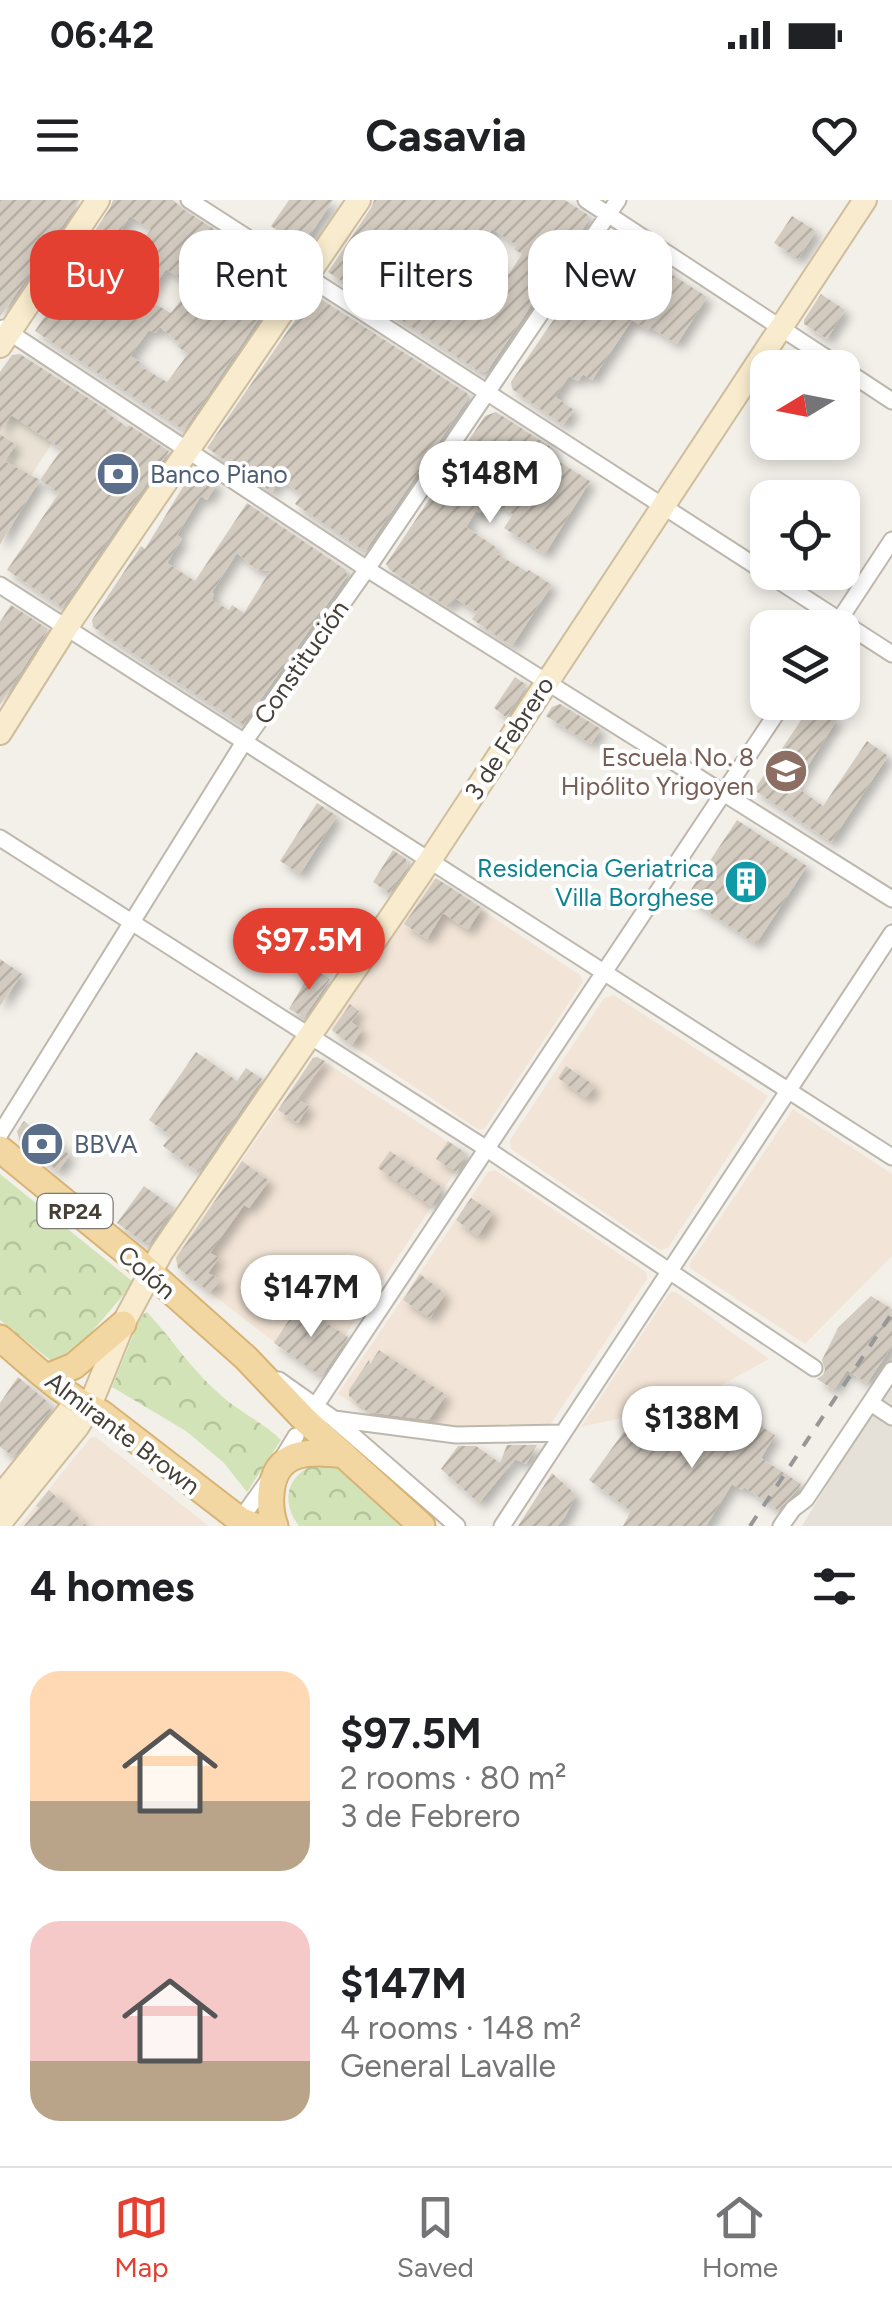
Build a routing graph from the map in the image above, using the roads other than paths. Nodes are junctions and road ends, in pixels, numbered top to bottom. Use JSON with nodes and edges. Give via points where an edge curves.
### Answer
{"nodes":[{"id":1,"x":98,"y":200,"type":"edge"},
{"id":2,"x":189,"y":200,"type":"edge"},
{"id":3,"x":358,"y":200,"type":"edge"},
{"id":4,"x":586,"y":200,"type":"edge"},
{"id":5,"x":618,"y":200,"type":"edge"},
{"id":6,"x":865,"y":200,"type":"edge"},
{"id":7,"x":608,"y":214,"type":"junction"},
{"id":8,"x":236,"y":230,"type":"edge"},
{"id":9,"x":323,"y":252,"type":"edge"},
{"id":10,"x":323,"y":287,"type":"edge"},
{"id":11,"x":277,"y":320,"type":"edge"},
{"id":12,"x":781,"y":328,"type":"junction"},
{"id":13,"x":3,"y":335,"type":"edge"},
{"id":14,"x":815,"y":350,"type":"edge"},
{"id":15,"x":860,"y":380,"type":"edge"},
{"id":16,"x":485,"y":393,"type":"junction"},
{"id":17,"x":892,"y":400,"type":"edge"},
{"id":18,"x":188,"y":452,"type":"junction"},
{"id":19,"x":662,"y":507,"type":"junction"},
{"id":20,"x":892,"y":540,"type":"edge"},
{"id":21,"x":367,"y":569,"type":"junction"},
{"id":22,"x":0,"y":586,"type":"edge"},
{"id":23,"x":815,"y":610,"type":"edge"},
{"id":24,"x":845,"y":610,"type":"edge"},
{"id":25,"x":66,"y":628,"type":"junction"},
{"id":26,"x":860,"y":637,"type":"edge"},
{"id":27,"x":892,"y":654,"type":"edge"},
{"id":28,"x":546,"y":682,"type":"junction"},
{"id":29,"x":772,"y":720,"type":"edge"},
{"id":30,"x":0,"y":732,"type":"edge"},
{"id":31,"x":244,"y":742,"type":"junction"},
{"id":32,"x":724,"y":794,"type":"junction"},
{"id":33,"x":0,"y":838,"type":"edge"},
{"id":34,"x":430,"y":860,"type":"junction"},
{"id":35,"x":892,"y":899,"type":"edge"},
{"id":36,"x":131,"y":923,"type":"junction"},
{"id":37,"x":892,"y":934,"type":"edge"},
{"id":38,"x":604,"y":974,"type":"junction"},
{"id":39,"x":311,"y":1035,"type":"junction"},
{"id":40,"x":787,"y":1092,"type":"junction"},
{"id":41,"x":0,"y":1134,"type":"edge"},
{"id":42,"x":487,"y":1149,"type":"junction"},
{"id":43,"x":0,"y":1150,"type":"edge"},
{"id":44,"x":892,"y":1157,"type":"edge"},
{"id":45,"x":668,"y":1271,"type":"junction"},
{"id":46,"x":150,"y":1274,"type":"junction"},
{"id":47,"x":123,"y":1324,"type":"junction"},
{"id":48,"x":0,"y":1338,"type":"edge"},
{"id":49,"x":246,"y":1358,"type":"junction"},
{"id":50,"x":814,"y":1368,"type":"dead end"},
{"id":51,"x":892,"y":1370,"type":"edge"},
{"id":52,"x":47,"y":1377,"type":"junction"},
{"id":53,"x":871,"y":1403,"type":"junction"},
{"id":54,"x":83,"y":1404,"type":"junction"},
{"id":55,"x":316,"y":1405,"type":"junction"},
{"id":56,"x":892,"y":1417,"type":"edge"},
{"id":57,"x":334,"y":1419,"type":"junction"},
{"id":58,"x":563,"y":1433,"type":"junction"},
{"id":59,"x":296,"y":1436,"type":"dead end"},
{"id":60,"x":344,"y":1455,"type":"junction"},
{"id":61,"x":273,"y":1474,"type":"junction"},
{"id":62,"x":0,"y":1497,"type":"edge"},
{"id":63,"x":0,"y":1522,"type":"edge"},
{"id":64,"x":244,"y":1524,"type":"edge"},
{"id":65,"x":275,"y":1526,"type":"edge"},
{"id":66,"x":422,"y":1526,"type":"edge"},
{"id":67,"x":458,"y":1526,"type":"edge"},
{"id":68,"x":502,"y":1526,"type":"edge"},
{"id":69,"x":781,"y":1526,"type":"edge"}],
"edges":[{"from":1,"to":13,"type":"street"},
{"from":2,"to":8,"type":"street"},
{"from":3,"to":9,"type":"street"},
{"from":4,"to":7,"type":"street"},
{"from":5,"to":7,"type":"street","name":"Constitución"},
{"from":6,"to":12,"type":"street","name":"3 de Febrero"},
{"from":7,"to":12,"type":"street"},
{"from":7,"to":16,"type":"street","name":"Constitución"},
{"from":10,"to":16,"type":"street"},
{"from":11,"to":18,"type":"street"},
{"from":12,"to":14,"type":"street"},
{"from":12,"to":19,"type":"street","name":"3 de Febrero"},
{"from":13,"to":18,"type":"street"},
{"from":15,"to":17,"type":"street"},
{"from":16,"to":19,"type":"street"},
{"from":16,"to":21,"type":"street","name":"Constitución"},
{"from":18,"to":21,"type":"street"},
{"from":18,"to":25,"type":"street"},
{"from":19,"to":23,"type":"street"},
{"from":19,"to":28,"type":"street","name":"3 de Febrero"},
{"from":20,"to":24,"type":"street"},
{"from":21,"to":28,"type":"street"},
{"from":21,"to":31,"type":"street","name":"Constitución"},
{"from":22,"to":25,"type":"street"},
{"from":25,"to":30,"type":"street"},
{"from":25,"to":31,"type":"street"},
{"from":26,"to":27,"type":"street"},
{"from":28,"to":32,"type":"street"},
{"from":28,"to":34,"type":"street","name":"3 de Febrero"},
{"from":29,"to":32,"type":"street"},
{"from":31,"to":34,"type":"street"},
{"from":31,"to":36,"type":"street","name":"Constitución"},
{"from":32,"to":35,"type":"street"},
{"from":32,"to":38,"type":"street"},
{"from":33,"to":36,"type":"street"},
{"from":34,"to":38,"type":"street"},
{"from":34,"to":39,"type":"street","name":"3 de Febrero"},
{"from":36,"to":39,"type":"street"},
{"from":36,"to":41,"type":"street","name":"Constitución"},
{"from":37,"to":40,"type":"street"},
{"from":38,"to":40,"type":"street"},
{"from":38,"to":42,"type":"street"},
{"from":39,"to":42,"type":"street"},
{"from":39,"to":46,"type":"street","name":"3 de Febrero"},
{"from":40,"to":44,"type":"street"},
{"from":40,"to":45,"type":"street"},
{"from":42,"to":45,"type":"street"},
{"from":42,"to":55,"type":"street"},
{"from":43,"to":46,"type":"main road","name":"Colón","number":"RP24"},
{"from":45,"to":50,"type":"street"},
{"from":45,"to":58,"type":"street"},
{"from":46,"to":47,"type":"street","name":"3 de Febrero"},
{"from":46,"to":49,"type":"main road","name":"Colón","number":"RP24"},
{"from":47,"to":52,"type":"main road","via":[[86,1358]]},
{"from":47,"to":54,"type":"street","name":"3 de Febrero"},
{"from":48,"to":52,"type":"main road","name":"Almirante Brown"},
{"from":49,"to":55,"type":"street","name":"Colón"},
{"from":49,"to":60,"type":"main road","name":"Colón","number":"RP24"},
{"from":51,"to":53,"type":"street"},
{"from":52,"to":54,"type":"main road","name":"Almirante Brown"},
{"from":53,"to":56,"type":"street"},
{"from":53,"to":69,"type":"street"},
{"from":54,"to":62,"type":"street"},
{"from":54,"to":63,"type":"street","via":[[78,1426]]},
{"from":54,"to":64,"type":"main road","name":"Almirante Brown"},
{"from":55,"to":57,"type":"street","name":"Colón"},
{"from":57,"to":58,"type":"street","via":[[456,1434]]},
{"from":57,"to":67,"type":"street","name":"Colón"},
{"from":58,"to":68,"type":"street"},
{"from":59,"to":61,"type":"street"},
{"from":60,"to":61,"type":"main road","via":[[307,1453]]},
{"from":60,"to":66,"type":"main road","number":"RP24"},
{"from":61,"to":64,"type":"street"},
{"from":61,"to":65,"type":"main road"}]}
